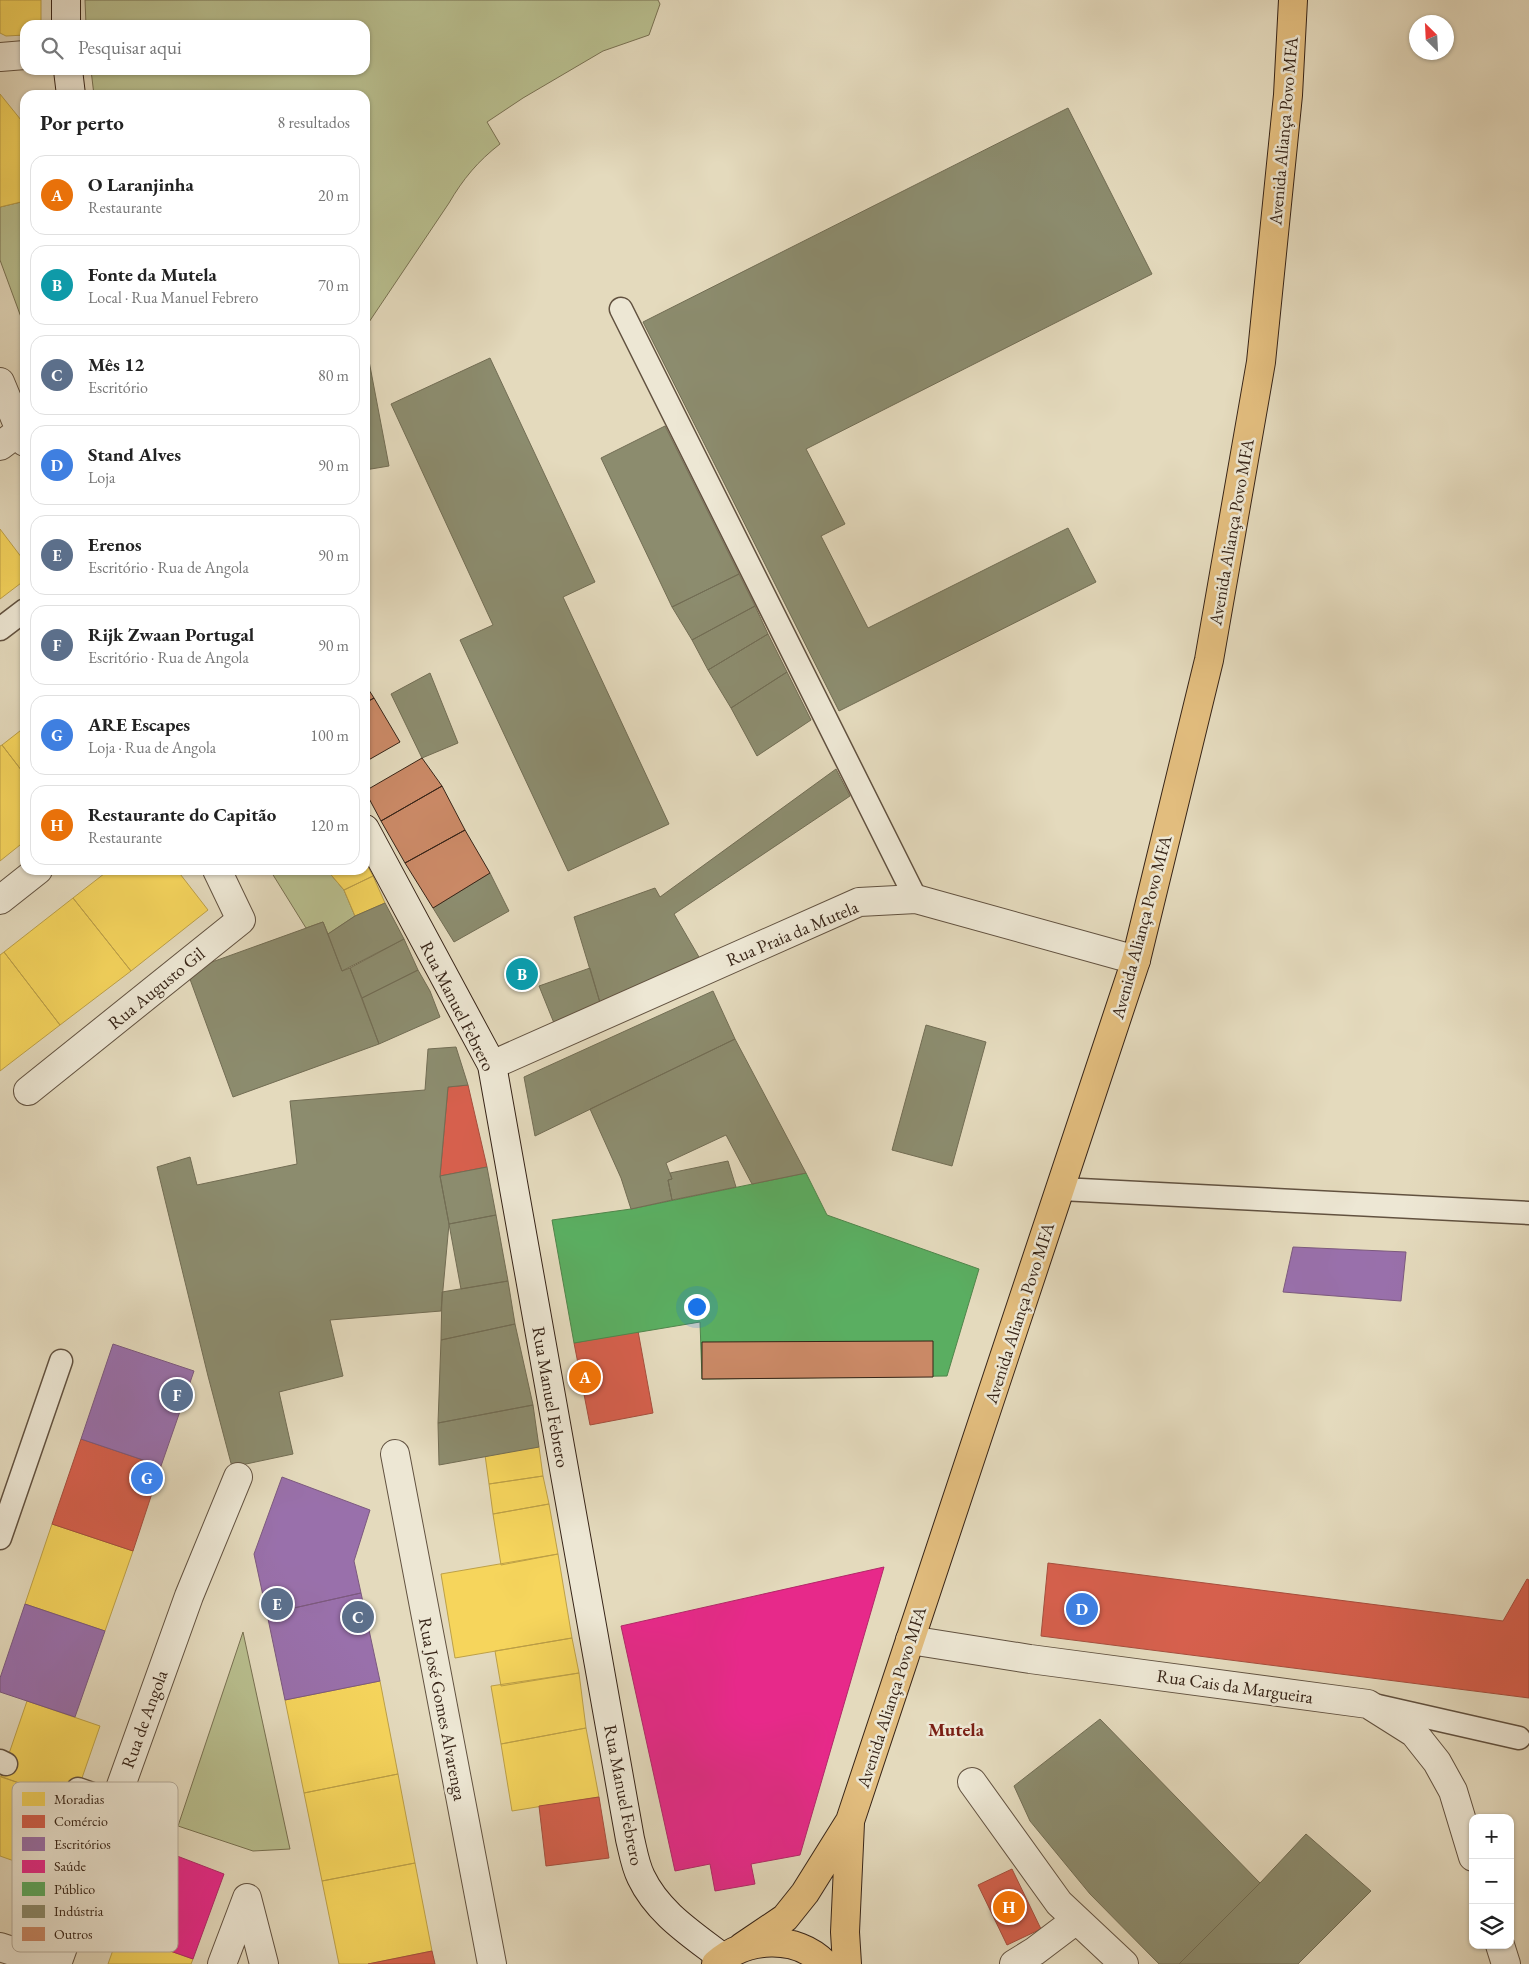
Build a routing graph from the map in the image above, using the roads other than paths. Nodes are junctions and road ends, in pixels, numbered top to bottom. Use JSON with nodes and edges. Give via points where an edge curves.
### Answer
{"nodes":[{"id":1,"x":66,"y":0,"type":"edge"},
{"id":2,"x":1293,"y":0,"type":"edge"},
{"id":3,"x":66,"y":20,"type":"edge"},
{"id":4,"x":20,"y":55,"type":"edge"},
{"id":5,"x":0,"y":57,"type":"edge"},
{"id":6,"x":69,"y":75,"type":"edge"},
{"id":7,"x":70,"y":90,"type":"edge"},
{"id":8,"x":621,"y":309,"type":"dead end"},
{"id":9,"x":0,"y":382,"type":"edge"},
{"id":10,"x":15,"y":440,"type":"edge"},
{"id":11,"x":20,"y":614,"type":"edge"},
{"id":12,"x":0,"y":629,"type":"edge"},
{"id":13,"x":370,"y":838,"type":"edge"},
{"id":14,"x":32,"y":875,"type":"edge"},
{"id":15,"x":219,"y":875,"type":"edge"},
{"id":16,"x":916,"y":899,"type":"junction"},
{"id":17,"x":0,"y":900,"type":"edge"},
{"id":18,"x":1136,"y":960,"type":"junction"},
{"id":19,"x":492,"y":1066,"type":"junction"},
{"id":20,"x":28,"y":1091,"type":"dead end"},
{"id":21,"x":1061,"y":1189,"type":"junction"},
{"id":22,"x":1529,"y":1213,"type":"edge"},
{"id":23,"x":61,"y":1362,"type":"dead end"},
{"id":24,"x":395,"y":1454,"type":"dead end"},
{"id":25,"x":238,"y":1477,"type":"dead end"},
{"id":26,"x":0,"y":1538,"type":"edge"},
{"id":27,"x":910,"y":1640,"type":"junction"},
{"id":28,"x":1368,"y":1704,"type":"junction"},
{"id":29,"x":1519,"y":1738,"type":"dead end"},
{"id":30,"x":121,"y":1782,"type":"edge"},
{"id":31,"x":972,"y":1782,"type":"dead end"},
{"id":32,"x":850,"y":1822,"type":"junction"},
{"id":33,"x":1469,"y":1844,"type":"edge"},
{"id":34,"x":1076,"y":1920,"type":"junction"},
{"id":35,"x":0,"y":1947,"type":"edge"},
{"id":36,"x":1501,"y":1949,"type":"edge"},
{"id":37,"x":12,"y":1951,"type":"edge"},
{"id":38,"x":15,"y":1952,"type":"edge"},
{"id":39,"x":61,"y":1952,"type":"edge"},
{"id":40,"x":727,"y":1956,"type":"edge"},
{"id":41,"x":52,"y":1964,"type":"edge"},
{"id":42,"x":57,"y":1964,"type":"edge"},
{"id":43,"x":222,"y":1964,"type":"edge"},
{"id":44,"x":264,"y":1964,"type":"edge"},
{"id":45,"x":492,"y":1964,"type":"edge"},
{"id":46,"x":825,"y":1964,"type":"edge"},
{"id":47,"x":847,"y":1964,"type":"edge"},
{"id":48,"x":1014,"y":1964,"type":"edge"},
{"id":49,"x":1124,"y":1964,"type":"edge"},
{"id":50,"x":1506,"y":1964,"type":"edge"}],
"edges":[{"from":1,"to":3,"type":"street"},
{"from":2,"to":18,"type":"main road","name":"Avenida Aliança Povo MFA","via":[[1288,95],[1261,362],[1209,660]]},
{"from":4,"to":5,"type":"street"},
{"from":6,"to":7,"type":"street"},
{"from":8,"to":16,"type":"lane"},
{"from":9,"to":10,"type":"street"},
{"from":11,"to":12,"type":"lane"},
{"from":13,"to":19,"type":"street","name":"Rua Manuel Febrero"},
{"from":14,"to":17,"type":"street"},
{"from":15,"to":20,"type":"street","name":"Rua Augusto Gil","via":[[241,920]]},
{"from":16,"to":18,"type":"street","name":"Rua Praia da Mutela"},
{"from":16,"to":19,"type":"street","name":"Rua Praia da Mutela","via":[[859,902]]},
{"from":18,"to":21,"type":"main road","name":"Avenida Aliança Povo MFA"},
{"from":19,"to":40,"type":"street","name":"Rua Manuel Febrero","via":[[630,1839],[640,1876],[659,1905],[675,1922]]},
{"from":21,"to":22,"type":"lane"},
{"from":21,"to":27,"type":"main road","name":"Avenida Aliança Povo MFA"},
{"from":23,"to":26,"type":"lane"},
{"from":24,"to":45,"type":"street","name":"Rua José Gomes Alvarenga"},
{"from":25,"to":30,"type":"street","name":"Rua de Angola","via":[[188,1596]]},
{"from":27,"to":28,"type":"street","name":"Rua Cais da Margueira"},
{"from":27,"to":32,"type":"main road","name":"Avenida Aliança Povo MFA"},
{"from":28,"to":29,"type":"lane"},
{"from":28,"to":33,"type":"street","name":"Rua Cais da Margueira","via":[[1414,1733],[1437,1762],[1452,1791]]},
{"from":31,"to":34,"type":"street","via":[[1059,1903]]},
{"from":32,"to":40,"type":"main road","name":"Avenida Aliança Povo MFA","via":[[805,1893],[785,1918]]},
{"from":32,"to":47,"type":"main road","name":"Avenida Aliança Povo MFA","via":[[845,1932]]},
{"from":34,"to":48,"type":"street"},
{"from":34,"to":49,"type":"street"},
{"from":35,"to":37,"type":"street"},
{"from":36,"to":50,"type":"street"},
{"from":38,"to":41,"type":"street"},
{"from":39,"to":42,"type":"street","name":"Rua de Angola"},
{"from":40,"to":46,"type":"main road","via":[[764,1942],[787,1944],[804,1950]]},
{"from":43,"to":44,"type":"street","via":[[247,1898]]}]}
